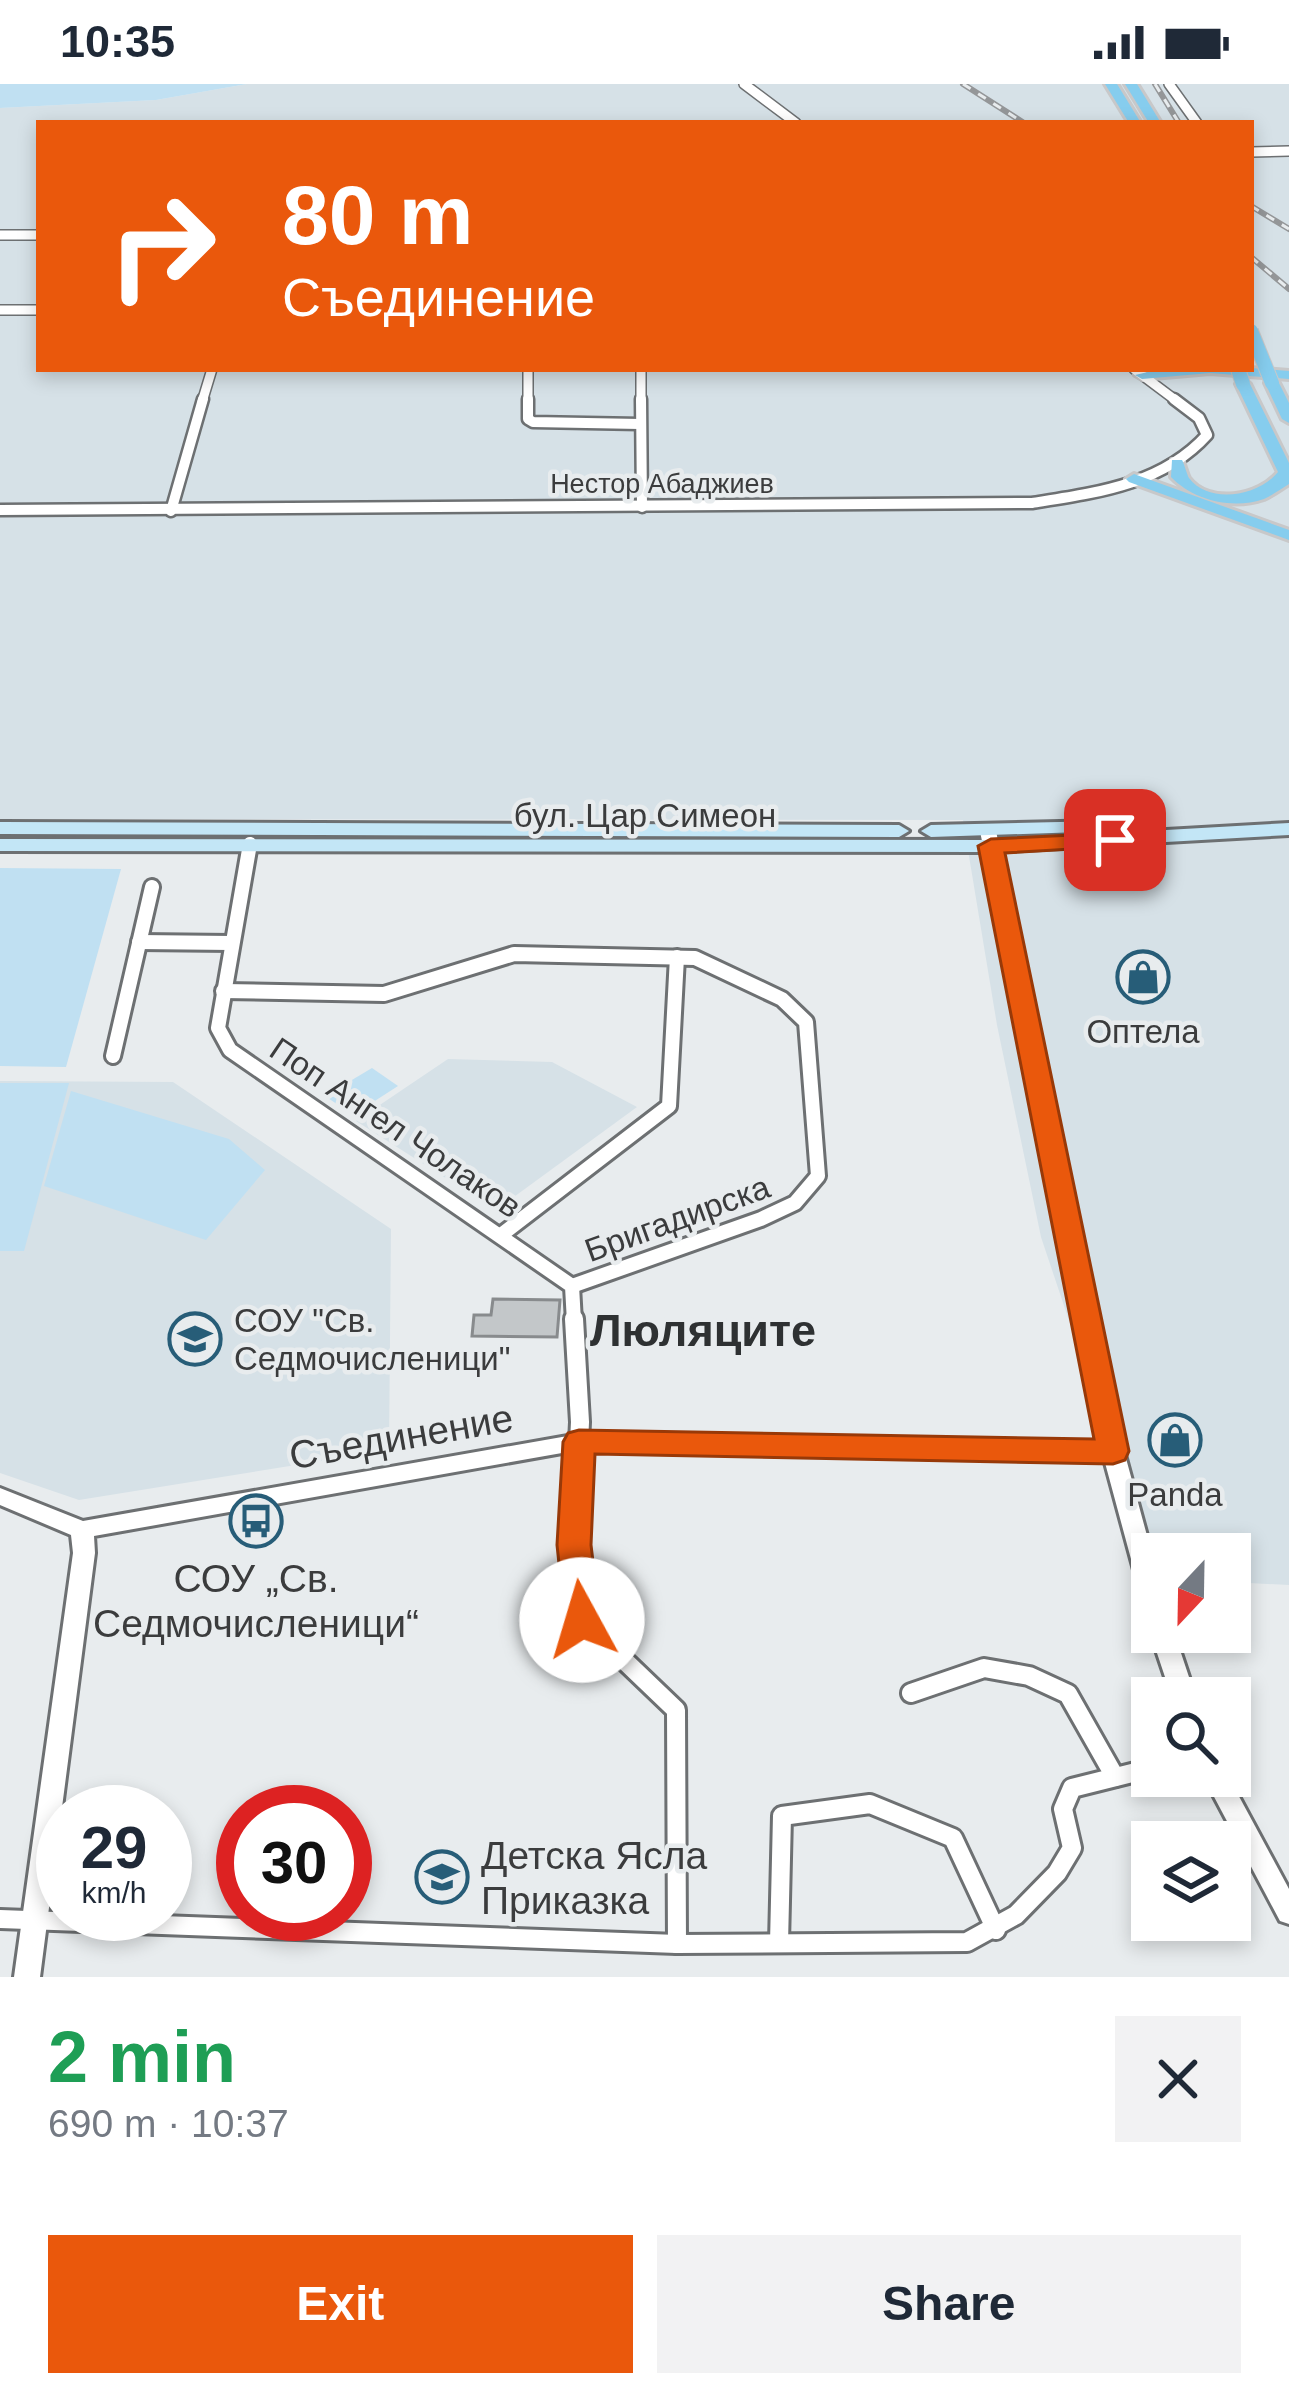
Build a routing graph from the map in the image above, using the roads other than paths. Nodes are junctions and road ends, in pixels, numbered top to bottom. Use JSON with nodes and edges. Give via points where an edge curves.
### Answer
{"nodes":[{"id":1,"x":744,"y":84,"type":"edge"},
{"id":2,"x":1111,"y":84,"type":"edge"},
{"id":3,"x":1131,"y":84,"type":"edge"},
{"id":4,"x":1169,"y":84,"type":"edge"},
{"id":5,"x":792,"y":120,"type":"edge"},
{"id":6,"x":1133,"y":120,"type":"edge"},
{"id":7,"x":1153,"y":120,"type":"edge"},
{"id":8,"x":1195,"y":120,"type":"edge"},
{"id":9,"x":1289,"y":151,"type":"edge"},
{"id":10,"x":1254,"y":152,"type":"edge"},
{"id":11,"x":0,"y":235,"type":"edge"},
{"id":12,"x":36,"y":235,"type":"edge"},
{"id":13,"x":0,"y":310,"type":"edge"},
{"id":14,"x":36,"y":310,"type":"edge"},
{"id":15,"x":1254,"y":338,"type":"edge"},
{"id":16,"x":211,"y":372,"type":"edge"},
{"id":17,"x":528,"y":372,"type":"edge"},
{"id":18,"x":641,"y":372,"type":"edge"},
{"id":19,"x":1138,"y":372,"type":"edge"},
{"id":20,"x":1250,"y":372,"type":"edge"},
{"id":21,"x":1289,"y":375,"type":"edge"},
{"id":22,"x":1241,"y":376,"type":"edge"},
{"id":23,"x":1289,"y":419,"type":"edge"},
{"id":24,"x":640,"y":424,"type":"junction"},
{"id":25,"x":1177,"y":463,"type":"junction"},
{"id":26,"x":1287,"y":476,"type":"edge"},
{"id":27,"x":1140,"y":477,"type":"junction"},
{"id":28,"x":1193,"y":490,"type":"junction"},
{"id":29,"x":642,"y":507,"type":"junction"},
{"id":30,"x":0,"y":510,"type":"edge"},
{"id":31,"x":171,"y":511,"type":"junction"},
{"id":32,"x":1289,"y":535,"type":"edge"},
{"id":33,"x":1289,"y":815,"type":"edge"},
{"id":34,"x":0,"y":828,"type":"edge"},
{"id":35,"x":1289,"y":829,"type":"edge"},
{"id":36,"x":989,"y":838,"type":"junction"},
{"id":37,"x":250,"y":844,"type":"junction"},
{"id":38,"x":0,"y":845,"type":"edge"},
{"id":39,"x":152,"y":886,"type":"dead end"},
{"id":40,"x":139,"y":942,"type":"junction"},
{"id":41,"x":231,"y":943,"type":"junction"},
{"id":42,"x":677,"y":957,"type":"junction"},
{"id":43,"x":223,"y":991,"type":"junction"},
{"id":44,"x":113,"y":1056,"type":"dead end"},
{"id":45,"x":501,"y":1234,"type":"junction"},
{"id":46,"x":572,"y":1286,"type":"junction"},
{"id":47,"x":579,"y":1442,"type":"junction"},
{"id":48,"x":1113,"y":1451,"type":"junction"},
{"id":49,"x":0,"y":1496,"type":"edge"},
{"id":50,"x":82,"y":1530,"type":"junction"},
{"id":51,"x":1135,"y":1533,"type":"edge"},
{"id":52,"x":911,"y":1693,"type":"dead end"},
{"id":53,"x":1131,"y":1773,"type":"edge"},
{"id":54,"x":1115,"y":1777,"type":"junction"},
{"id":55,"x":1225,"y":1797,"type":"edge"},
{"id":56,"x":1289,"y":1913,"type":"edge"},
{"id":57,"x":0,"y":1919,"type":"edge"},
{"id":58,"x":33,"y":1921,"type":"junction"},
{"id":59,"x":996,"y":1930,"type":"junction"},
{"id":60,"x":779,"y":1943,"type":"junction"},
{"id":61,"x":677,"y":1944,"type":"junction"},
{"id":62,"x":25,"y":1972,"type":"edge"}],
"edges":[{"from":1,"to":5,"type":"street"},
{"from":2,"to":6,"type":"main road"},
{"from":3,"to":7,"type":"main road"},
{"from":4,"to":8,"type":"street"},
{"from":9,"to":10,"type":"street"},
{"from":11,"to":12,"type":"street"},
{"from":13,"to":14,"type":"street"},
{"from":15,"to":23,"type":"main road","bridge":true},
{"from":16,"to":31,"type":"street"},
{"from":17,"to":24,"type":"street","via":[[533,422]]},
{"from":18,"to":24,"type":"street"},
{"from":19,"to":25,"type":"street","via":[[1199,418],[1207,435]]},
{"from":20,"to":21,"type":"main road"},
{"from":22,"to":26,"type":"main road"},
{"from":24,"to":29,"type":"street"},
{"from":25,"to":27,"type":"street","name":"Нестор Абаджиев"},
{"from":25,"to":28,"type":"main road"},
{"from":26,"to":28,"type":"main road","via":[[1258,498]]},
{"from":27,"to":28,"type":"main road"},
{"from":27,"to":29,"type":"street","name":"Нестор Абаджиев","via":[[1078,496],[981,507]]},
{"from":27,"to":32,"type":"main road"},
{"from":29,"to":31,"type":"street","name":"Нестор Абаджиев"},
{"from":30,"to":31,"type":"street","name":"Нестор Абаджиев"},
{"from":33,"to":36,"type":"main road","name":"бул. Цар Симеон"},
{"from":34,"to":36,"type":"main road","name":"бул. Цар Симеон"},
{"from":35,"to":36,"type":"main road","name":"бул. Цар Симеон"},
{"from":36,"to":37,"type":"main road","name":"бул. Цар Симеон"},
{"from":36,"to":48,"type":"street"},
{"from":37,"to":38,"type":"main road","name":"бул. Цар Симеон"},
{"from":37,"to":41,"type":"street","name":"Поп Ангел Чолаков"},
{"from":39,"to":40,"type":"street"},
{"from":40,"to":41,"type":"street"},
{"from":40,"to":44,"type":"street"},
{"from":41,"to":43,"type":"street","name":"Поп Ангел Чолаков"},
{"from":42,"to":43,"type":"street","name":"Бригадирска","via":[[514,954],[384,994]]},
{"from":42,"to":45,"type":"street","via":[[669,1106]]},
{"from":42,"to":46,"type":"street","name":"Бригадирска","via":[[782,999],[806,1022],[818,1176],[795,1203],[761,1219]]},
{"from":43,"to":45,"type":"street","name":"Поп Ангел Чолаков","via":[[218,1028],[230,1050]]},
{"from":45,"to":46,"type":"street","name":"Поп Ангел Чолаков"},
{"from":46,"to":47,"type":"street"},
{"from":47,"to":48,"type":"street","name":"Съединение"},
{"from":47,"to":50,"type":"street","name":"Съединение"},
{"from":47,"to":61,"type":"street","via":[[574,1545],[582,1620],[676,1710]]},
{"from":48,"to":51,"type":"street"},
{"from":49,"to":50,"type":"street"},
{"from":50,"to":58,"type":"street"},
{"from":52,"to":54,"type":"street","via":[[984,1668],[1029,1676],[1068,1694]]},
{"from":53,"to":54,"type":"street"},
{"from":54,"to":59,"type":"street","via":[[1072,1788],[1063,1809],[1072,1848]]},
{"from":55,"to":56,"type":"street"},
{"from":57,"to":58,"type":"street"},
{"from":58,"to":61,"type":"street"},
{"from":58,"to":62,"type":"street"},
{"from":59,"to":60,"type":"street","via":[[967,1942]]},
{"from":59,"to":60,"type":"street","via":[[953,1838],[870,1804],[782,1816]]},
{"from":60,"to":61,"type":"street"}]}
